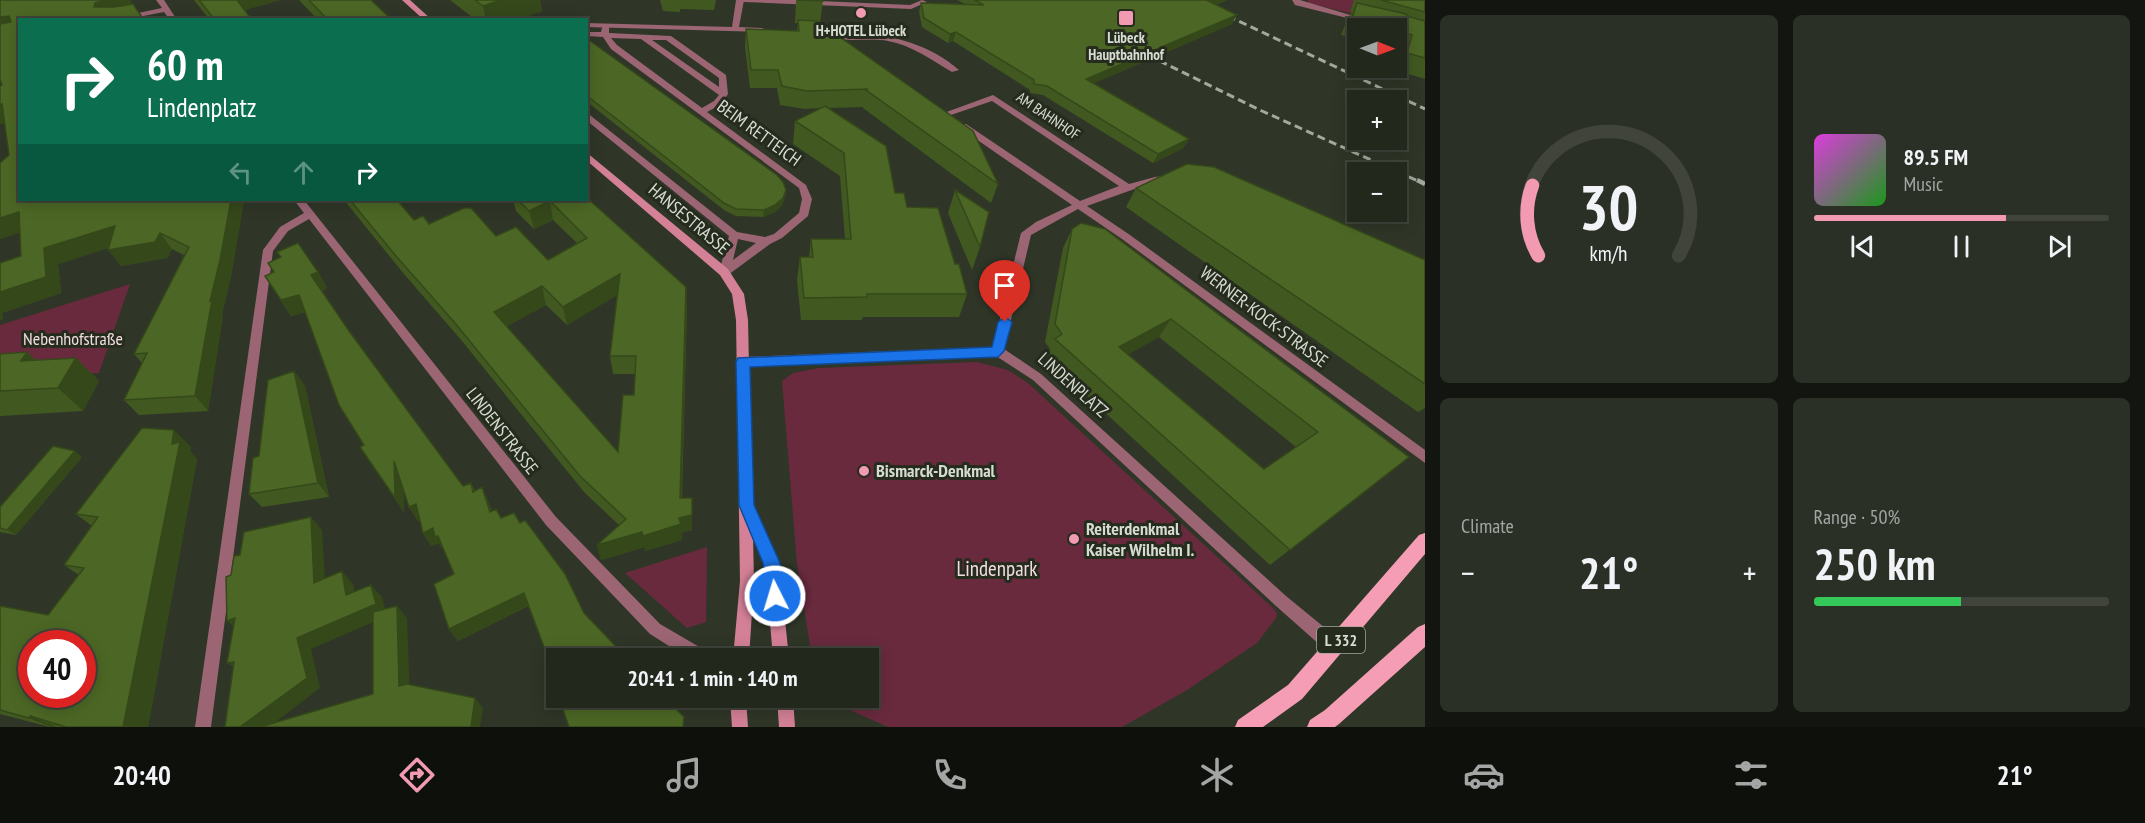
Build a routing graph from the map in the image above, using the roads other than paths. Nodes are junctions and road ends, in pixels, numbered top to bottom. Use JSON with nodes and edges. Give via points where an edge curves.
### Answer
{"nodes":[{"id":1,"x":160,"y":0,"type":"edge"},
{"id":2,"x":406,"y":0,"type":"edge"},
{"id":3,"x":742,"y":0,"type":"edge"},
{"id":4,"x":1296,"y":0,"type":"edge"},
{"id":5,"x":773,"y":1,"type":"edge"},
{"id":6,"x":855,"y":2,"type":"edge"},
{"id":7,"x":923,"y":3,"type":"edge"},
{"id":8,"x":167,"y":9,"type":"junction"},
{"id":9,"x":119,"y":18,"type":"edge"},
{"id":10,"x":173,"y":18,"type":"edge"},
{"id":11,"x":427,"y":18,"type":"edge"},
{"id":12,"x":1354,"y":18,"type":"edge"},
{"id":13,"x":588,"y":26,"type":"edge"},
{"id":14,"x":669,"y":27,"type":"junction"},
{"id":15,"x":606,"y":30,"type":"junction"},
{"id":16,"x":735,"y":30,"type":"junction"},
{"id":17,"x":777,"y":31,"type":"edge"},
{"id":18,"x":588,"y":33,"type":"edge"},
{"id":19,"x":831,"y":33,"type":"edge"},
{"id":20,"x":642,"y":36,"type":"junction"},
{"id":21,"x":668,"y":38,"type":"junction"},
{"id":22,"x":840,"y":38,"type":"junction"},
{"id":23,"x":850,"y":45,"type":"edge"},
{"id":24,"x":954,"y":70,"type":"dead end"},
{"id":25,"x":724,"y":94,"type":"junction"},
{"id":26,"x":702,"y":111,"type":"junction"},
{"id":27,"x":588,"y":117,"type":"edge"},
{"id":28,"x":588,"y":157,"type":"edge"},
{"id":29,"x":1180,"y":177,"type":"edge"},
{"id":30,"x":1127,"y":187,"type":"junction"},
{"id":31,"x":300,"y":201,"type":"edge"},
{"id":32,"x":1081,"y":206,"type":"junction"},
{"id":33,"x":309,"y":215,"type":"junction"},
{"id":34,"x":734,"y":235,"type":"junction"},
{"id":35,"x":766,"y":241,"type":"junction"},
{"id":36,"x":724,"y":272,"type":"junction"},
{"id":37,"x":998,"y":351,"type":"junction"},
{"id":38,"x":743,"y":362,"type":"junction"},
{"id":39,"x":1425,"y":458,"type":"edge"},
{"id":40,"x":747,"y":505,"type":"junction"},
{"id":41,"x":1425,"y":541,"type":"edge"},
{"id":42,"x":1425,"y":634,"type":"edge"},
{"id":43,"x":1335,"y":647,"type":"junction"},
{"id":44,"x":686,"y":648,"type":"edge"},
{"id":45,"x":742,"y":648,"type":"edge"},
{"id":46,"x":780,"y":648,"type":"edge"},
{"id":47,"x":739,"y":708,"type":"edge"},
{"id":48,"x":786,"y":708,"type":"edge"},
{"id":49,"x":203,"y":727,"type":"edge"},
{"id":50,"x":740,"y":727,"type":"edge"},
{"id":51,"x":787,"y":727,"type":"edge"},
{"id":52,"x":1245,"y":727,"type":"edge"},
{"id":53,"x":1317,"y":727,"type":"edge"}],
"edges":[{"from":1,"to":8,"type":"street"},
{"from":2,"to":11,"type":"street"},
{"from":3,"to":5,"type":"street"},
{"from":3,"to":16,"type":"street"},
{"from":4,"to":12,"type":"street"},
{"from":5,"to":6,"type":"street"},
{"from":6,"to":7,"type":"street","via":[[911,7]]},
{"from":8,"to":9,"type":"street"},
{"from":8,"to":10,"type":"street"},
{"from":13,"to":15,"type":"street"},
{"from":14,"to":15,"type":"street"},
{"from":14,"to":16,"type":"street"},
{"from":14,"to":21,"type":"street"},
{"from":15,"to":18,"type":"street"},
{"from":15,"to":20,"type":"street"},
{"from":15,"to":26,"type":"street","via":[[614,47]]},
{"from":16,"to":17,"type":"street"},
{"from":19,"to":22,"type":"street"},
{"from":20,"to":21,"type":"street"},
{"from":20,"to":25,"type":"street"},
{"from":21,"to":25,"type":"street","via":[[723,77]]},
{"from":22,"to":23,"type":"street"},
{"from":22,"to":24,"type":"street","via":[[892,37]]},
{"from":25,"to":26,"type":"street","name":"BEIM RETTEICH"},
{"from":26,"to":35,"type":"street","name":"BEIM RETTEICH","via":[[803,187],[807,199],[804,214]]},
{"from":27,"to":34,"type":"street"},
{"from":28,"to":36,"type":"street","name":"HANSESTRASSE"},
{"from":29,"to":30,"type":"street","via":[[1149,179]]},
{"from":30,"to":32,"type":"street"},
{"from":30,"to":32,"type":"street","name":"AM BAHNHOF","via":[[993,98],[942,112]]},
{"from":31,"to":33,"type":"street","name":"LINDENSTRASSE"},
{"from":32,"to":37,"type":"street","via":[[1026,233]]},
{"from":32,"to":39,"type":"street","name":"WERNER-KOCK-STRASSE"},
{"from":33,"to":44,"type":"street","name":"LINDENSTRASSE","via":[[551,521],[655,629]]},
{"from":33,"to":49,"type":"street","via":[[284,230],[268,250]]},
{"from":34,"to":35,"type":"street"},
{"from":34,"to":36,"type":"street"},
{"from":35,"to":36,"type":"street","name":"BEIM RETTEICH"},
{"from":36,"to":38,"type":"street","name":"HANSESTRASSE","via":[[740,303]]},
{"from":37,"to":38,"type":"street"},
{"from":37,"to":43,"type":"street","name":"LINDENPLATZ","via":[[1037,377]]},
{"from":38,"to":40,"type":"street"},
{"from":40,"to":45,"type":"street"},
{"from":40,"to":46,"type":"street","via":[[772,563]]},
{"from":41,"to":43,"type":"main road","number":"L 332"},
{"from":42,"to":53,"type":"main road","number":"L 332"},
{"from":43,"to":52,"type":"main road","number":"L 332","via":[[1295,692]]},
{"from":47,"to":50,"type":"street"},
{"from":48,"to":51,"type":"street"}]}
